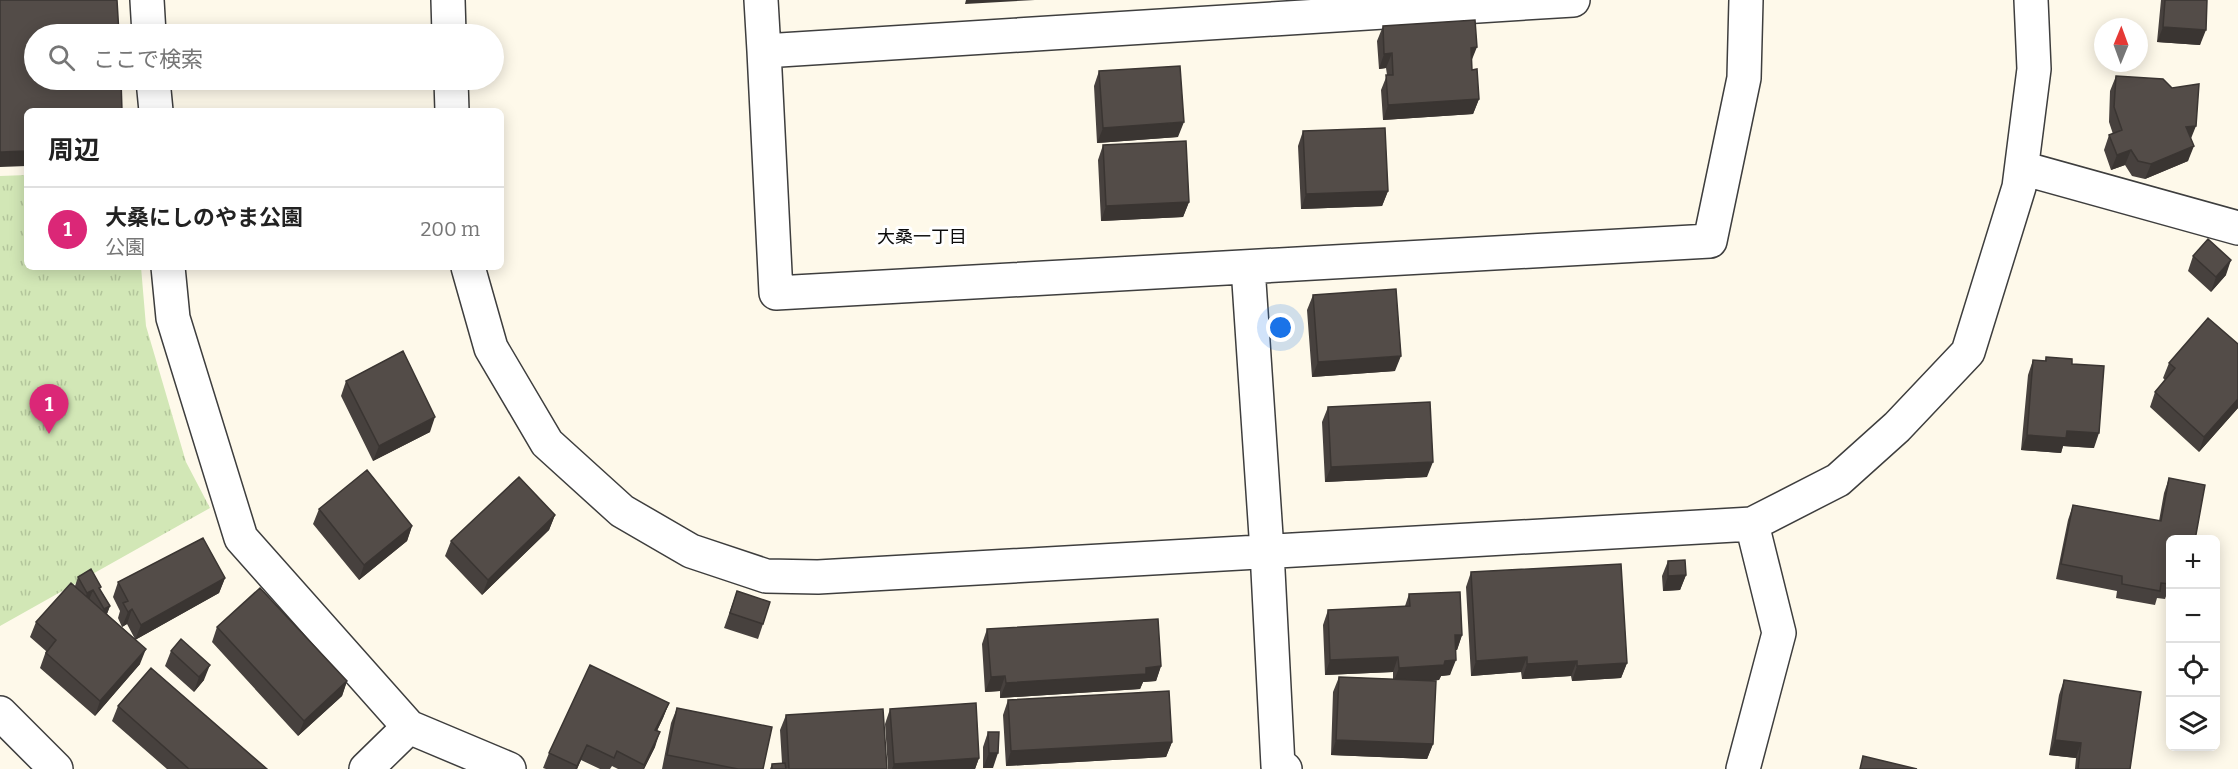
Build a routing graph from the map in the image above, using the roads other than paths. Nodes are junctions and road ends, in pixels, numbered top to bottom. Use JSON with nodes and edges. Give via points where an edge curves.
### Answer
{"nodes":[{"id":1,"x":147,"y":0,"type":"edge"},
{"id":2,"x":448,"y":0,"type":"edge"},
{"id":3,"x":761,"y":0,"type":"edge"},
{"id":4,"x":1573,"y":0,"type":"edge"},
{"id":5,"x":1746,"y":0,"type":"edge"},
{"id":6,"x":2031,"y":0,"type":"edge"},
{"id":7,"x":149,"y":24,"type":"edge"},
{"id":8,"x":449,"y":24,"type":"edge"},
{"id":9,"x":764,"y":51,"type":"junction"},
{"id":10,"x":154,"y":90,"type":"edge"},
{"id":11,"x":451,"y":90,"type":"edge"},
{"id":12,"x":156,"y":108,"type":"edge"},
{"id":13,"x":452,"y":108,"type":"edge"},
{"id":14,"x":2022,"y":168,"type":"junction"},
{"id":15,"x":2238,"y":228,"type":"edge"},
{"id":16,"x":1248,"y":267,"type":"junction"},
{"id":17,"x":168,"y":270,"type":"edge"},
{"id":18,"x":469,"y":270,"type":"edge"},
{"id":19,"x":1752,"y":524,"type":"junction"},
{"id":20,"x":1267,"y":551,"type":"junction"},
{"id":21,"x":0,"y":713,"type":"edge"},
{"id":22,"x":409,"y":727,"type":"junction"},
{"id":23,"x":1276,"y":768,"type":"edge"},
{"id":24,"x":56,"y":769,"type":"edge"},
{"id":25,"x":366,"y":769,"type":"edge"},
{"id":26,"x":509,"y":769,"type":"edge"},
{"id":27,"x":1743,"y":769,"type":"edge"}],
"edges":[{"from":1,"to":7,"type":"street"},
{"from":2,"to":8,"type":"street"},
{"from":3,"to":9,"type":"street"},
{"from":4,"to":9,"type":"street"},
{"from":5,"to":16,"type":"street","via":[[1743,78],[1710,241]]},
{"from":6,"to":14,"type":"street","via":[[2034,69]]},
{"from":9,"to":16,"type":"street","via":[[776,293]]},
{"from":10,"to":12,"type":"street"},
{"from":11,"to":13,"type":"street"},
{"from":14,"to":15,"type":"street"},
{"from":14,"to":19,"type":"street","via":[[1968,352],[1897,427],[1838,480]]},
{"from":16,"to":20,"type":"street"},
{"from":17,"to":22,"type":"street","via":[[172,318],[241,538]]},
{"from":18,"to":20,"type":"street","via":[[491,348],[547,443],[622,511],[691,551],[766,576],[818,577]]},
{"from":19,"to":20,"type":"street"},
{"from":19,"to":27,"type":"street","via":[[1779,633]]},
{"from":20,"to":23,"type":"street"},
{"from":21,"to":24,"type":"street"},
{"from":22,"to":25,"type":"street"},
{"from":22,"to":26,"type":"street"}]}
